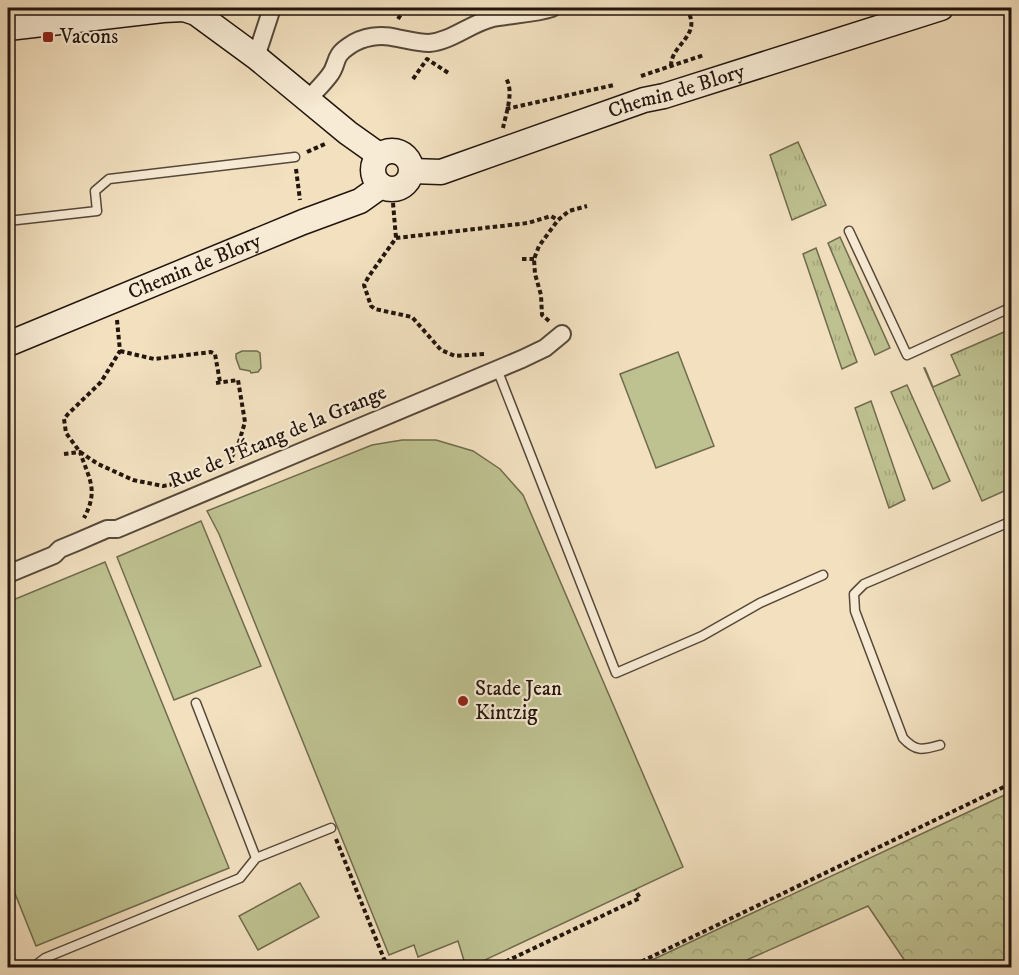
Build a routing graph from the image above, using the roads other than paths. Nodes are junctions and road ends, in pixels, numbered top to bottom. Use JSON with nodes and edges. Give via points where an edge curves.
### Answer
{"nodes":[{"id":1,"x":272,"y":8,"type":"edge"},
{"id":2,"x":552,"y":8,"type":"edge"},
{"id":3,"x":941,"y":8,"type":"edge"},
{"id":4,"x":211,"y":14,"type":"edge"},
{"id":5,"x":8,"y":28,"type":"edge"},
{"id":6,"x":256,"y":57,"type":"junction"},
{"id":7,"x":308,"y":99,"type":"junction"},
{"id":8,"x":379,"y":155,"type":"junction"},
{"id":9,"x":295,"y":157,"type":"road end"},
{"id":10,"x":411,"y":171,"type":"junction"},
{"id":11,"x":381,"y":186,"type":"junction"},
{"id":12,"x":8,"y":221,"type":"edge"},
{"id":13,"x":849,"y":231,"type":"dead end"},
{"id":14,"x":1011,"y":307,"type":"edge"},
{"id":15,"x":562,"y":333,"type":"road end"},
{"id":16,"x":8,"y":344,"type":"edge"},
{"id":17,"x":497,"y":369,"type":"junction"},
{"id":18,"x":1011,"y":521,"type":"edge"},
{"id":19,"x":8,"y":574,"type":"edge"},
{"id":20,"x":823,"y":575,"type":"dead end"},
{"id":21,"x":196,"y":703,"type":"dead end"},
{"id":22,"x":939,"y":745,"type":"dead end"},
{"id":23,"x":331,"y":828,"type":"road end"},
{"id":24,"x":256,"y":858,"type":"junction"},
{"id":25,"x":32,"y":968,"type":"edge"}],
"edges":[{"from":1,"to":6,"type":"street"},
{"from":2,"to":7,"type":"street","via":[[479,22],[428,43],[374,36],[358,40],[337,55],[331,74]]},
{"from":3,"to":10,"type":"street","name":"Chemin de Blory","via":[[644,100],[441,172]]},
{"from":4,"to":5,"type":"street","via":[[184,9]]},
{"from":4,"to":6,"type":"street"},
{"from":6,"to":7,"type":"street"},
{"from":7,"to":8,"type":"street"},
{"from":8,"to":10,"type":"street","via":[[393,151],[404,154]]},
{"from":8,"to":11,"type":"street","via":[[373,171]]},
{"from":9,"to":12,"type":"lane","via":[[110,179],[95,191],[97,211]]},
{"from":10,"to":11,"type":"street","via":[[410,178],[399,188]]},
{"from":11,"to":16,"type":"street","name":"Chemin de Blory","via":[[360,201]]},
{"from":13,"to":14,"type":"lane","via":[[907,355]]},
{"from":15,"to":17,"type":"street","name":"Rue de l'Étang de la Grange","via":[[545,348]]},
{"from":17,"to":19,"type":"street","name":"Rue de l'Étang de la Grange","via":[[117,529],[107,529]]},
{"from":17,"to":20,"type":"lane","via":[[616,673],[702,636],[760,603]]},
{"from":18,"to":22,"type":"lane","via":[[864,584],[854,594],[855,611],[903,738],[912,747],[923,750]]},
{"from":21,"to":24,"type":"lane"},
{"from":23,"to":24,"type":"lane"},
{"from":24,"to":25,"type":"lane","via":[[240,878],[45,958]]}]}
